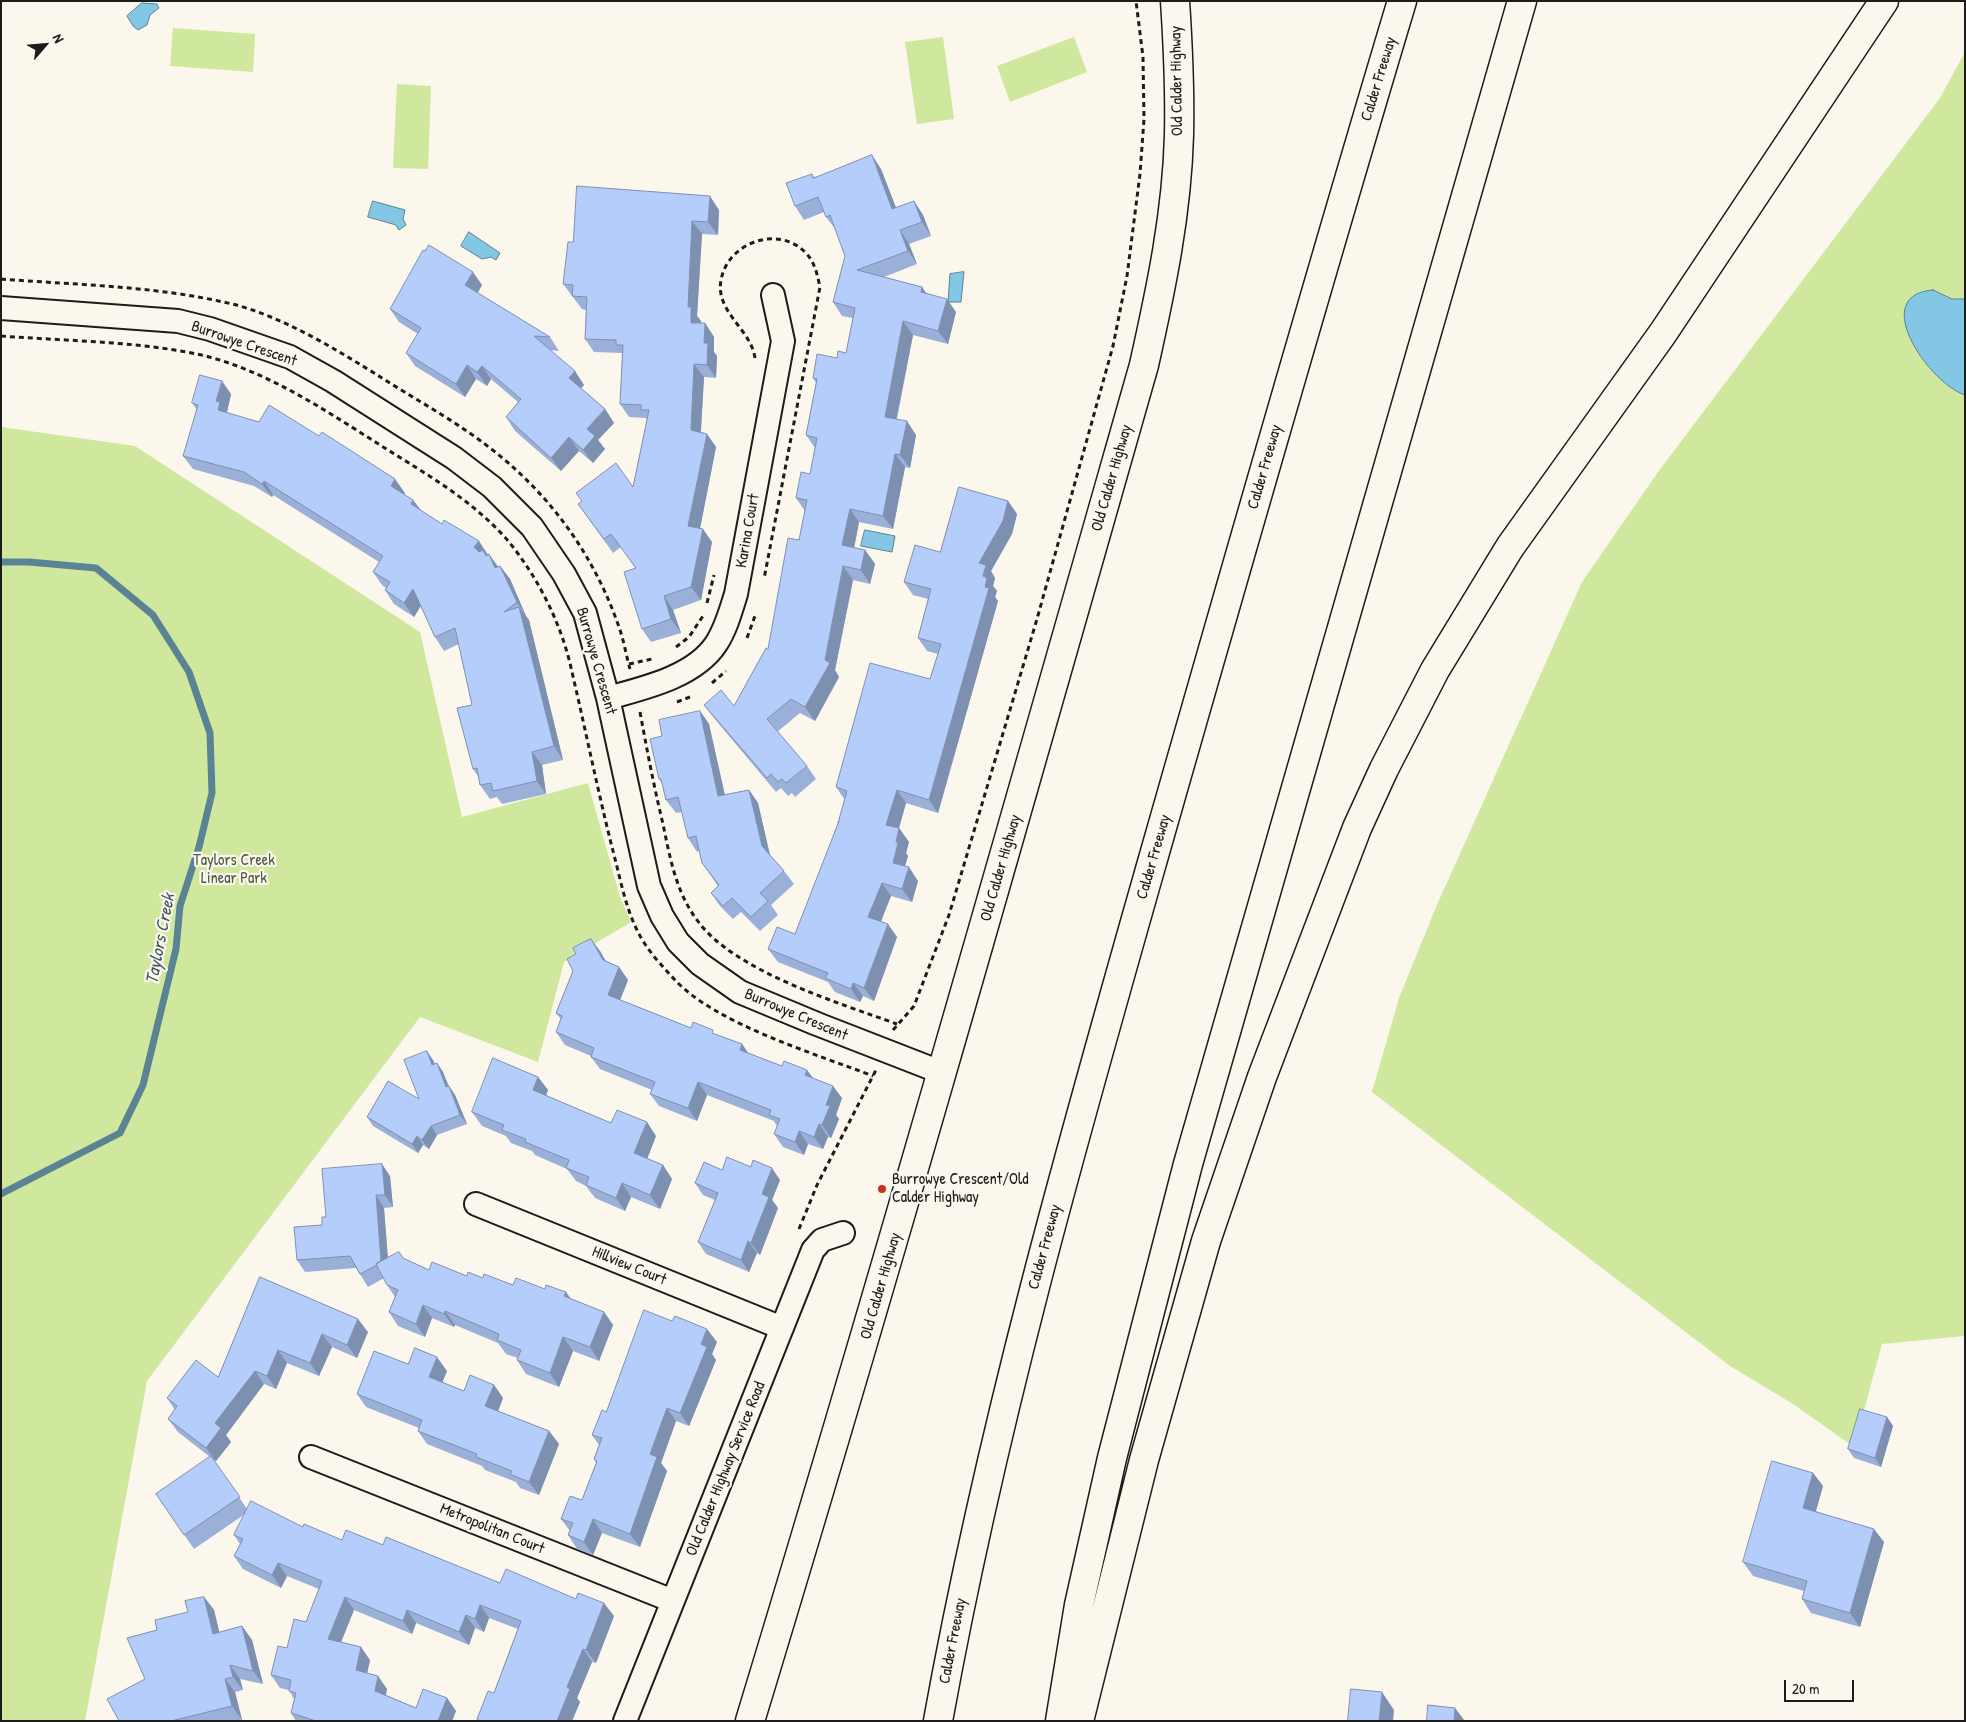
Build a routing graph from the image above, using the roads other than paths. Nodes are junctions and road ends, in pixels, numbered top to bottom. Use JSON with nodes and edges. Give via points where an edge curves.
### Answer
{"nodes":[{"id":1,"x":1175,"y":1,"type":"edge"},
{"id":2,"x":1390,"y":1,"type":"edge"},
{"id":3,"x":1402,"y":1,"type":"edge"},
{"id":4,"x":1522,"y":1,"type":"edge"},
{"id":5,"x":1884,"y":1,"type":"edge"},
{"id":6,"x":773,"y":295,"type":"dead end"},
{"id":7,"x":1313,"y":300,"type":"junction"},
{"id":8,"x":1,"y":308,"type":"edge"},
{"id":9,"x":608,"y":698,"type":"junction"},
{"id":10,"x":943,"y":1073,"type":"junction"},
{"id":11,"x":476,"y":1204,"type":"dead end"},
{"id":12,"x":843,"y":1233,"type":"dead end"},
{"id":13,"x":782,"y":1328,"type":"junction"},
{"id":14,"x":310,"y":1457,"type":"dead end"},
{"id":15,"x":673,"y":1601,"type":"junction"},
{"id":16,"x":625,"y":1721,"type":"edge"},
{"id":17,"x":750,"y":1721,"type":"edge"},
{"id":18,"x":938,"y":1721,"type":"edge"},
{"id":19,"x":1060,"y":1721,"type":"edge"},
{"id":20,"x":1079,"y":1721,"type":"edge"}],
"edges":[{"from":1,"to":10,"type":"main road","name":"Old Calder Highway","via":[[1179,136],[1170,234],[1155,318]]},
{"from":2,"to":7,"type":"main road"},
{"from":3,"to":7,"type":"main road","name":"Calder Freeway"},
{"from":4,"to":19,"type":"main road","via":[[1188,1164],[1110,1467],[1079,1605]]},
{"from":5,"to":20,"type":"main road","via":[[1662,333],[1505,554],[1444,654],[1384,769],[1350,846],[1262,1077],[1206,1241],[1148,1442]]},
{"from":6,"to":9,"type":"street","name":"Karina Court","via":[[783,341],[730,613],[716,644],[700,661],[679,673]]},
{"from":7,"to":18,"type":"main road","name":"Calder Freeway","via":[[1039,1268],[982,1503]]},
{"from":8,"to":9,"type":"street","name":"Burrowye Crescent","via":[[178,322],[210,328],[290,357],[454,458],[492,488],[532,527],[564,574],[585,613]]},
{"from":9,"to":10,"type":"street","name":"Burrowye Crescent","via":[[649,886],[678,942],[700,964],[740,992]]},
{"from":10,"to":17,"type":"main road","name":"Old Calder Highway"},
{"from":11,"to":13,"type":"street","name":"Hillview Court"},
{"from":12,"to":13,"type":"street","name":"Old Calder Highway Service Road","via":[[822,1240],[813,1250]]},
{"from":13,"to":15,"type":"street","name":"Old Calder Highway Service Road"},
{"from":14,"to":15,"type":"street","name":"Metropolitan Court"},
{"from":15,"to":16,"type":"street","name":"Old Calder Highway Service Road"}]}
